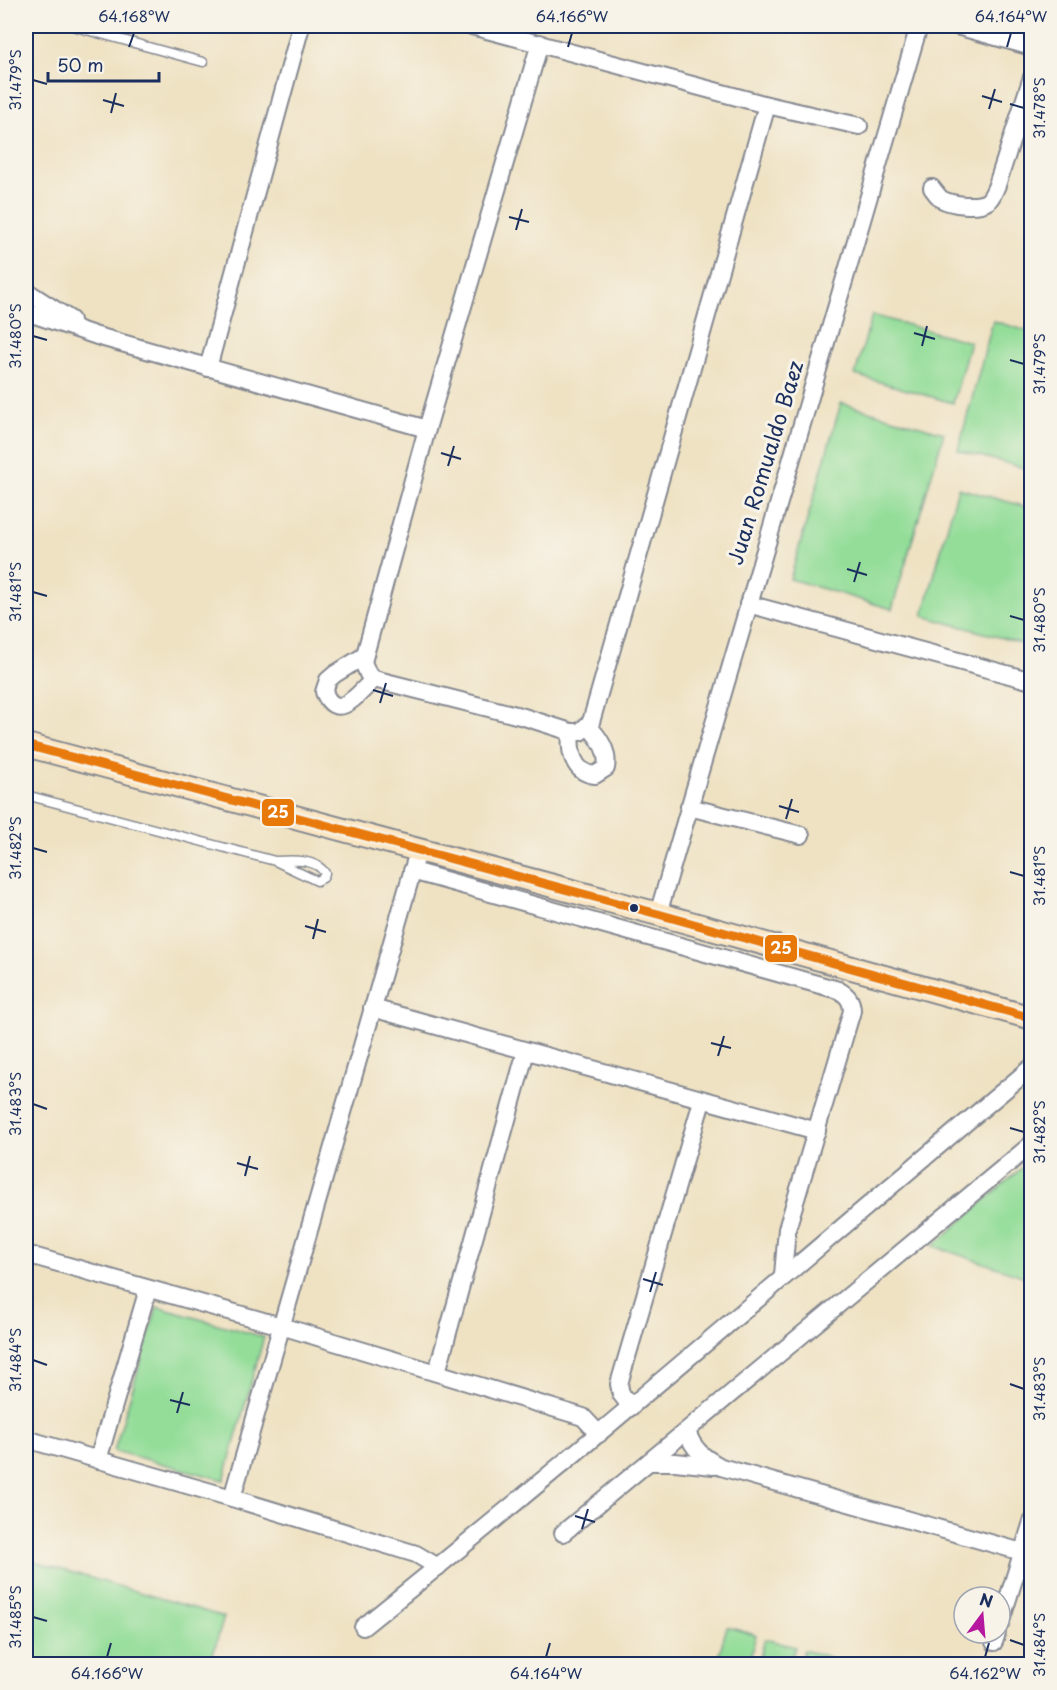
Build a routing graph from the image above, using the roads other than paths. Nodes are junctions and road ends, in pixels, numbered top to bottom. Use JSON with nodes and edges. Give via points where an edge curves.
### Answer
{"nodes":[{"id":1,"x":72,"y":26,"type":"edge"},
{"id":2,"x":301,"y":26,"type":"edge"},
{"id":3,"x":472,"y":26,"type":"edge"},
{"id":4,"x":920,"y":26,"type":"edge"},
{"id":5,"x":957,"y":26,"type":"edge"},
{"id":6,"x":1014,"y":26,"type":"edge"},
{"id":7,"x":1032,"y":30,"type":"edge"},
{"id":8,"x":540,"y":44,"type":"junction"},
{"id":9,"x":1032,"y":47,"type":"edge"},
{"id":10,"x":203,"y":62,"type":"dead end"},
{"id":11,"x":1032,"y":78,"type":"edge"},
{"id":12,"x":767,"y":105,"type":"junction"},
{"id":13,"x":859,"y":126,"type":"dead end"},
{"id":14,"x":932,"y":188,"type":"dead end"},
{"id":15,"x":26,"y":291,"type":"edge"},
{"id":16,"x":26,"y":312,"type":"edge"},
{"id":17,"x":97,"y":336,"type":"junction"},
{"id":18,"x":208,"y":368,"type":"junction"},
{"id":19,"x":427,"y":429,"type":"junction"},
{"id":20,"x":748,"y":604,"type":"junction"},
{"id":21,"x":364,"y":656,"type":"junction"},
{"id":22,"x":374,"y":679,"type":"junction"},
{"id":23,"x":1032,"y":681,"type":"edge"},
{"id":24,"x":588,"y":726,"type":"junction"},
{"id":25,"x":571,"y":732,"type":"junction"},
{"id":26,"x":26,"y":746,"type":"edge"},
{"id":27,"x":26,"y":795,"type":"edge"},
{"id":28,"x":689,"y":807,"type":"junction"},
{"id":29,"x":801,"y":835,"type":"dead end"},
{"id":30,"x":416,"y":860,"type":"junction"},
{"id":31,"x":275,"y":861,"type":"junction"},
{"id":32,"x":658,"y":914,"type":"junction"},
{"id":33,"x":372,"y":1008,"type":"junction"},
{"id":34,"x":1032,"y":1018,"type":"edge"},
{"id":35,"x":526,"y":1051,"type":"junction"},
{"id":36,"x":1032,"y":1067,"type":"edge"},
{"id":37,"x":702,"y":1101,"type":"junction"},
{"id":38,"x":817,"y":1131,"type":"junction"},
{"id":39,"x":1032,"y":1144,"type":"edge"},
{"id":40,"x":26,"y":1254,"type":"edge"},
{"id":41,"x":783,"y":1275,"type":"junction"},
{"id":42,"x":148,"y":1289,"type":"junction"},
{"id":43,"x":281,"y":1326,"type":"junction"},
{"id":44,"x":437,"y":1372,"type":"junction"},
{"id":45,"x":631,"y":1407,"type":"junction"},
{"id":46,"x":687,"y":1431,"type":"junction"},
{"id":47,"x":599,"y":1434,"type":"junction"},
{"id":48,"x":26,"y":1439,"type":"edge"},
{"id":49,"x":98,"y":1460,"type":"junction"},
{"id":50,"x":650,"y":1462,"type":"junction"},
{"id":51,"x":721,"y":1467,"type":"junction"},
{"id":52,"x":232,"y":1498,"type":"junction"},
{"id":53,"x":1032,"y":1522,"type":"edge"},
{"id":54,"x":563,"y":1533,"type":"dead end"},
{"id":55,"x":1022,"y":1552,"type":"junction"},
{"id":56,"x":438,"y":1567,"type":"junction"},
{"id":57,"x":1012,"y":1585,"type":"edge"},
{"id":58,"x":363,"y":1627,"type":"dead end"}],
"edges":[{"from":1,"to":10,"type":"lane"},
{"from":2,"to":18,"type":"street"},
{"from":3,"to":8,"type":"street"},
{"from":4,"to":20,"type":"street","name":"Juan Romualdo Baez"},
{"from":5,"to":9,"type":"street"},
{"from":6,"to":7,"type":"street"},
{"from":8,"to":12,"type":"street"},
{"from":8,"to":19,"type":"street"},
{"from":11,"to":14,"type":"street","via":[[990,200],[974,205],[948,201],[939,198]]},
{"from":12,"to":13,"type":"street"},
{"from":12,"to":24,"type":"street"},
{"from":15,"to":17,"type":"street"},
{"from":16,"to":17,"type":"street"},
{"from":17,"to":18,"type":"street"},
{"from":18,"to":19,"type":"street"},
{"from":19,"to":21,"type":"street"},
{"from":20,"to":23,"type":"street"},
{"from":20,"to":28,"type":"street","name":"Juan Romualdo Baez"},
{"from":21,"to":22,"type":"street","via":[[364,669]]},
{"from":21,"to":22,"type":"street","via":[[328,680],[324,692],[333,703],[348,704]]},
{"from":22,"to":25,"type":"street"},
{"from":24,"to":25,"type":"street"},
{"from":24,"to":25,"type":"street","via":[[597,735],[607,761],[606,768],[595,775],[575,764],[569,745]]},
{"from":26,"to":30,"type":"main road"},
{"from":27,"to":31,"type":"lane"},
{"from":28,"to":29,"type":"street"},
{"from":28,"to":32,"type":"street","name":"Juan Romualdo Baez"},
{"from":30,"to":32,"type":"main road"},
{"from":30,"to":33,"type":"street"},
{"from":30,"to":38,"type":"street","via":[[847,995],[852,1011]]},
{"from":31,"to":31,"type":"lane","via":[[317,881],[325,873],[321,867],[308,863]]},
{"from":32,"to":34,"type":"main road"},
{"from":33,"to":35,"type":"street"},
{"from":33,"to":43,"type":"street"},
{"from":35,"to":37,"type":"street"},
{"from":35,"to":44,"type":"street"},
{"from":36,"to":41,"type":"street"},
{"from":37,"to":38,"type":"street"},
{"from":37,"to":45,"type":"street","via":[[619,1384]]},
{"from":38,"to":41,"type":"street","via":[[787,1230]]},
{"from":39,"to":46,"type":"street"},
{"from":40,"to":42,"type":"street"},
{"from":41,"to":45,"type":"street"},
{"from":42,"to":43,"type":"street"},
{"from":42,"to":49,"type":"street"},
{"from":43,"to":44,"type":"street"},
{"from":43,"to":52,"type":"street"},
{"from":44,"to":47,"type":"street","via":[[583,1417]]},
{"from":45,"to":47,"type":"street"},
{"from":46,"to":50,"type":"street"},
{"from":46,"to":51,"type":"street","via":[[693,1447]]},
{"from":47,"to":56,"type":"street"},
{"from":48,"to":49,"type":"street"},
{"from":49,"to":52,"type":"street"},
{"from":50,"to":51,"type":"street"},
{"from":50,"to":54,"type":"street"},
{"from":51,"to":55,"type":"street"},
{"from":52,"to":56,"type":"street","via":[[416,1554]]},
{"from":53,"to":55,"type":"street"},
{"from":55,"to":57,"type":"street"},
{"from":56,"to":58,"type":"street"}]}
